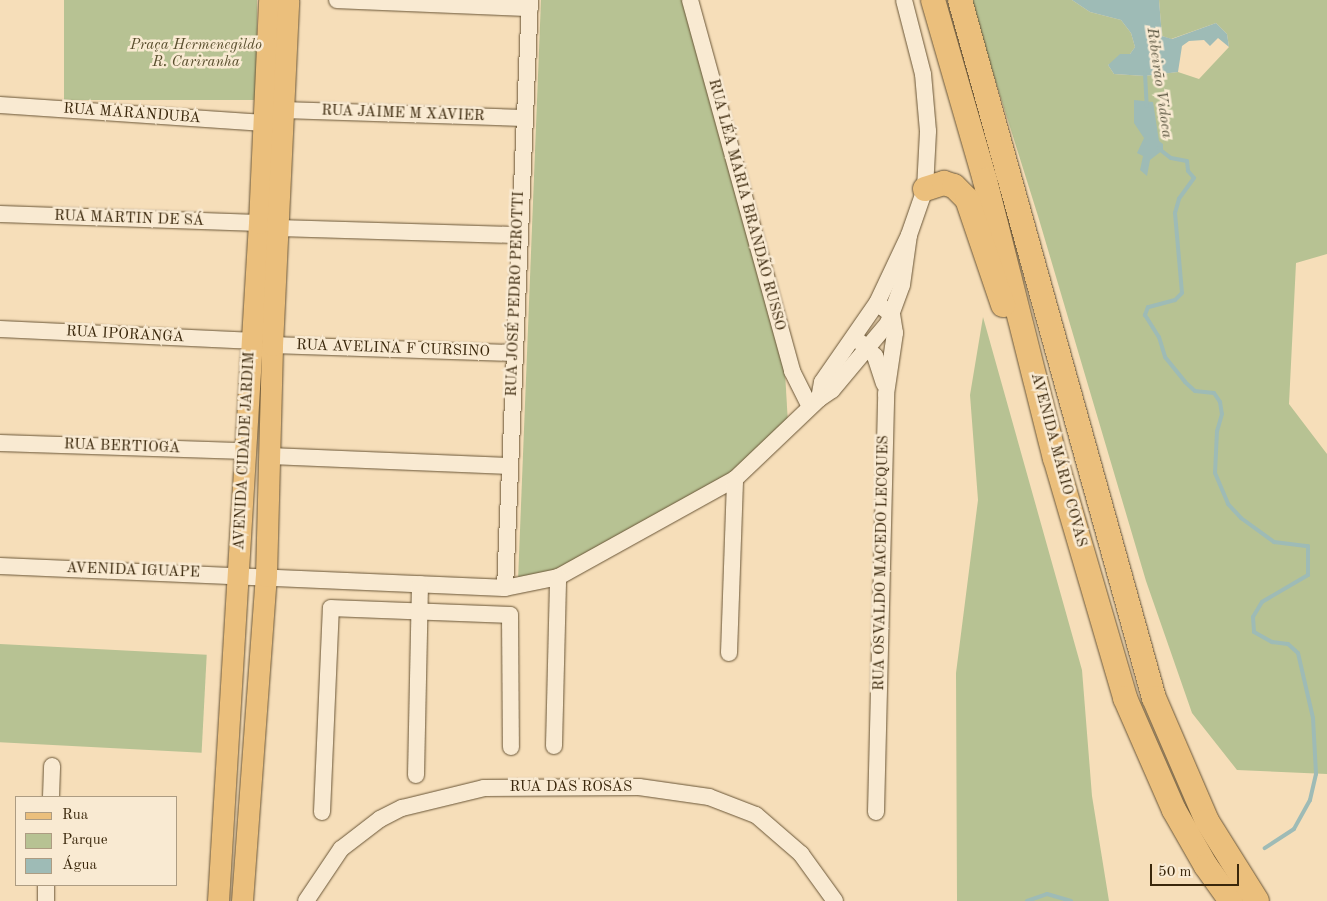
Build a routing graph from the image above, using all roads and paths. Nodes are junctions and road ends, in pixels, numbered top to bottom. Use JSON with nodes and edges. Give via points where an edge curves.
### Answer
{"nodes":[{"id":1,"x":268,"y":0,"type":"edge"},
{"id":2,"x":288,"y":0,"type":"edge"},
{"id":3,"x":337,"y":0,"type":"edge"},
{"id":4,"x":690,"y":0,"type":"edge"},
{"id":5,"x":904,"y":0,"type":"edge"},
{"id":6,"x":933,"y":0,"type":"edge"},
{"id":7,"x":960,"y":0,"type":"edge"},
{"id":8,"x":530,"y":4,"type":"edge"},
{"id":9,"x":0,"y":105,"type":"edge"},
{"id":10,"x":283,"y":110,"type":"junction"},
{"id":11,"x":523,"y":118,"type":"junction"},
{"id":12,"x":264,"y":123,"type":"junction"},
{"id":13,"x":925,"y":189,"type":"junction"},
{"id":14,"x":0,"y":214,"type":"edge"},
{"id":15,"x":269,"y":226,"type":"junction"},
{"id":16,"x":519,"y":235,"type":"junction"},
{"id":17,"x":909,"y":235,"type":"junction"},
{"id":18,"x":877,"y":303,"type":"junction"},
{"id":19,"x":892,"y":315,"type":"junction"},
{"id":20,"x":0,"y":329,"type":"edge"},
{"id":21,"x":855,"y":337,"type":"junction"},
{"id":22,"x":250,"y":341,"type":"junction"},
{"id":23,"x":272,"y":345,"type":"junction"},
{"id":24,"x":868,"y":348,"type":"junction"},
{"id":25,"x":514,"y":353,"type":"junction"},
{"id":26,"x":247,"y":389,"type":"junction"},
{"id":27,"x":272,"y":390,"type":"junction"},
{"id":28,"x":886,"y":394,"type":"junction"},
{"id":29,"x":814,"y":403,"type":"junction"},
{"id":30,"x":0,"y":443,"type":"edge"},
{"id":31,"x":245,"y":451,"type":"junction"},
{"id":32,"x":270,"y":456,"type":"junction"},
{"id":33,"x":1055,"y":458,"type":"junction"},
{"id":34,"x":510,"y":466,"type":"junction"},
{"id":35,"x":735,"y":479,"type":"junction"},
{"id":36,"x":0,"y":566,"type":"edge"},
{"id":37,"x":239,"y":576,"type":"junction"},
{"id":38,"x":266,"y":576,"type":"junction"},
{"id":39,"x":558,"y":577,"type":"junction"},
{"id":40,"x":420,"y":584,"type":"junction"},
{"id":41,"x":505,"y":588,"type":"junction"},
{"id":42,"x":419,"y":611,"type":"junction"},
{"id":43,"x":729,"y":653,"type":"dead end"},
{"id":44,"x":554,"y":746,"type":"dead end"},
{"id":45,"x":510,"y":747,"type":"dead end"},
{"id":46,"x":52,"y":766,"type":"dead end"},
{"id":47,"x":416,"y":775,"type":"dead end"},
{"id":48,"x":51,"y":796,"type":"edge"},
{"id":49,"x":322,"y":812,"type":"dead end"},
{"id":50,"x":876,"y":812,"type":"dead end"},
{"id":51,"x":46,"y":886,"type":"edge"},
{"id":52,"x":46,"y":901,"type":"edge"},
{"id":53,"x":218,"y":901,"type":"edge"},
{"id":54,"x":242,"y":901,"type":"edge"},
{"id":55,"x":306,"y":901,"type":"edge"},
{"id":56,"x":835,"y":901,"type":"edge"},
{"id":57,"x":1231,"y":901,"type":"edge"},
{"id":58,"x":1258,"y":901,"type":"edge"}],
"edges":[{"from":1,"to":12,"type":"main road","name":"AVENIDA CIDADE JARDIM"},
{"from":2,"to":10,"type":"main road","name":"AVENIDA CIDADE JARDIM"},
{"from":3,"to":8,"type":"street"},
{"from":4,"to":29,"type":"street","name":"RUA LÉA MARIA BRANDÃO RUSSO","via":[[792,371]]},
{"from":5,"to":13,"type":"street","via":[[923,74],[928,131]]},
{"from":6,"to":33,"type":"highway","name":"AVENIDA MÁRIO COVAS","via":[[985,180]]},
{"from":7,"to":58,"type":"highway","name":"AVENIDA MÁRIO COVAS","via":[[1154,698],[1207,821]]},
{"from":8,"to":11,"type":"street","name":"RUA JOSÉ PEDRO PEROTTI"},
{"from":9,"to":12,"type":"street","name":"RUA MARANDUBA"},
{"from":10,"to":11,"type":"street","name":"RUA JAIME M XAVIER"},
{"from":10,"to":15,"type":"main road","name":"AVENIDA CIDADE JARDIM"},
{"from":11,"to":16,"type":"street","name":"RUA JOSÉ PEDRO PEROTTI"},
{"from":12,"to":15,"type":"main road","name":"AVENIDA CIDADE JARDIM"},
{"from":13,"to":17,"type":"street"},
{"from":13,"to":33,"type":"highway","via":[[944,183],[962,192],[967,199]]},
{"from":14,"to":15,"type":"street","name":"RUA MARTIN DE SÁ"},
{"from":15,"to":16,"type":"street","name":"RUA MARTIN DE SÁ"},
{"from":15,"to":22,"type":"main road","name":"AVENIDA CIDADE JARDIM"},
{"from":15,"to":23,"type":"main road","name":"AVENIDA CIDADE JARDIM"},
{"from":16,"to":25,"type":"street","name":"RUA JOSÉ PEDRO PEROTTI"},
{"from":17,"to":18,"type":"street"},
{"from":17,"to":19,"type":"street","via":[[902,285]]},
{"from":18,"to":19,"type":"street"},
{"from":18,"to":21,"type":"street"},
{"from":19,"to":24,"type":"street","name":"AVENIDA IGUAPE"},
{"from":19,"to":28,"type":"street","name":"RUA OSVALDO MACEDO LECQUES","via":[[895,333]]},
{"from":20,"to":22,"type":"street","name":"RUA IPORANGA"},
{"from":21,"to":24,"type":"street"},
{"from":21,"to":29,"type":"street","via":[[822,382]]},
{"from":22,"to":26,"type":"main road","name":"AVENIDA CIDADE JARDIM"},
{"from":23,"to":25,"type":"street","name":"RUA AVELINA F CURSINO"},
{"from":23,"to":27,"type":"main road","name":"AVENIDA CIDADE JARDIM"},
{"from":24,"to":28,"type":"street","via":[[880,367]]},
{"from":24,"to":29,"type":"street","name":"AVENIDA IGUAPE","via":[[832,390]]},
{"from":25,"to":34,"type":"street","name":"RUA JOSÉ PEDRO PEROTTI"},
{"from":26,"to":27,"type":"main road"},
{"from":26,"to":31,"type":"main road","name":"AVENIDA CIDADE JARDIM"},
{"from":27,"to":32,"type":"main road","name":"AVENIDA CIDADE JARDIM"},
{"from":28,"to":50,"type":"street","name":"RUA OSVALDO MACEDO LECQUES"},
{"from":29,"to":35,"type":"street","name":"AVENIDA IGUAPE"},
{"from":30,"to":31,"type":"street","name":"RUA BERTIOGA"},
{"from":31,"to":37,"type":"main road","name":"AVENIDA CIDADE JARDIM"},
{"from":32,"to":34,"type":"street"},
{"from":32,"to":38,"type":"main road","name":"AVENIDA CIDADE JARDIM"},
{"from":33,"to":57,"type":"highway","name":"AVENIDA MÁRIO COVAS","via":[[1125,698],[1174,810],[1206,866]]},
{"from":34,"to":41,"type":"street","name":"RUA JOSÉ PEDRO PEROTTI"},
{"from":35,"to":39,"type":"street","name":"AVENIDA IGUAPE"},
{"from":35,"to":43,"type":"street"},
{"from":36,"to":37,"type":"street","name":"AVENIDA IGUAPE"},
{"from":37,"to":38,"type":"street","name":"AVENIDA IGUAPE"},
{"from":37,"to":53,"type":"main road","name":"AVENIDA CIDADE JARDIM"},
{"from":38,"to":40,"type":"street","name":"AVENIDA IGUAPE"},
{"from":38,"to":54,"type":"main road","name":"AVENIDA CIDADE JARDIM"},
{"from":39,"to":41,"type":"street","name":"AVENIDA IGUAPE"},
{"from":39,"to":44,"type":"street"},
{"from":40,"to":41,"type":"street","name":"AVENIDA IGUAPE"},
{"from":40,"to":42,"type":"street"},
{"from":42,"to":45,"type":"street","via":[[510,615]]},
{"from":42,"to":47,"type":"street"},
{"from":42,"to":49,"type":"street","via":[[331,608]]},
{"from":46,"to":48,"type":"street"},
{"from":51,"to":52,"type":"street"},
{"from":55,"to":56,"type":"street","name":"RUA DAS ROSAS","via":[[341,849],[380,819],[402,808],[484,788],[639,787],[709,797],[756,815],[801,854]]}]}
